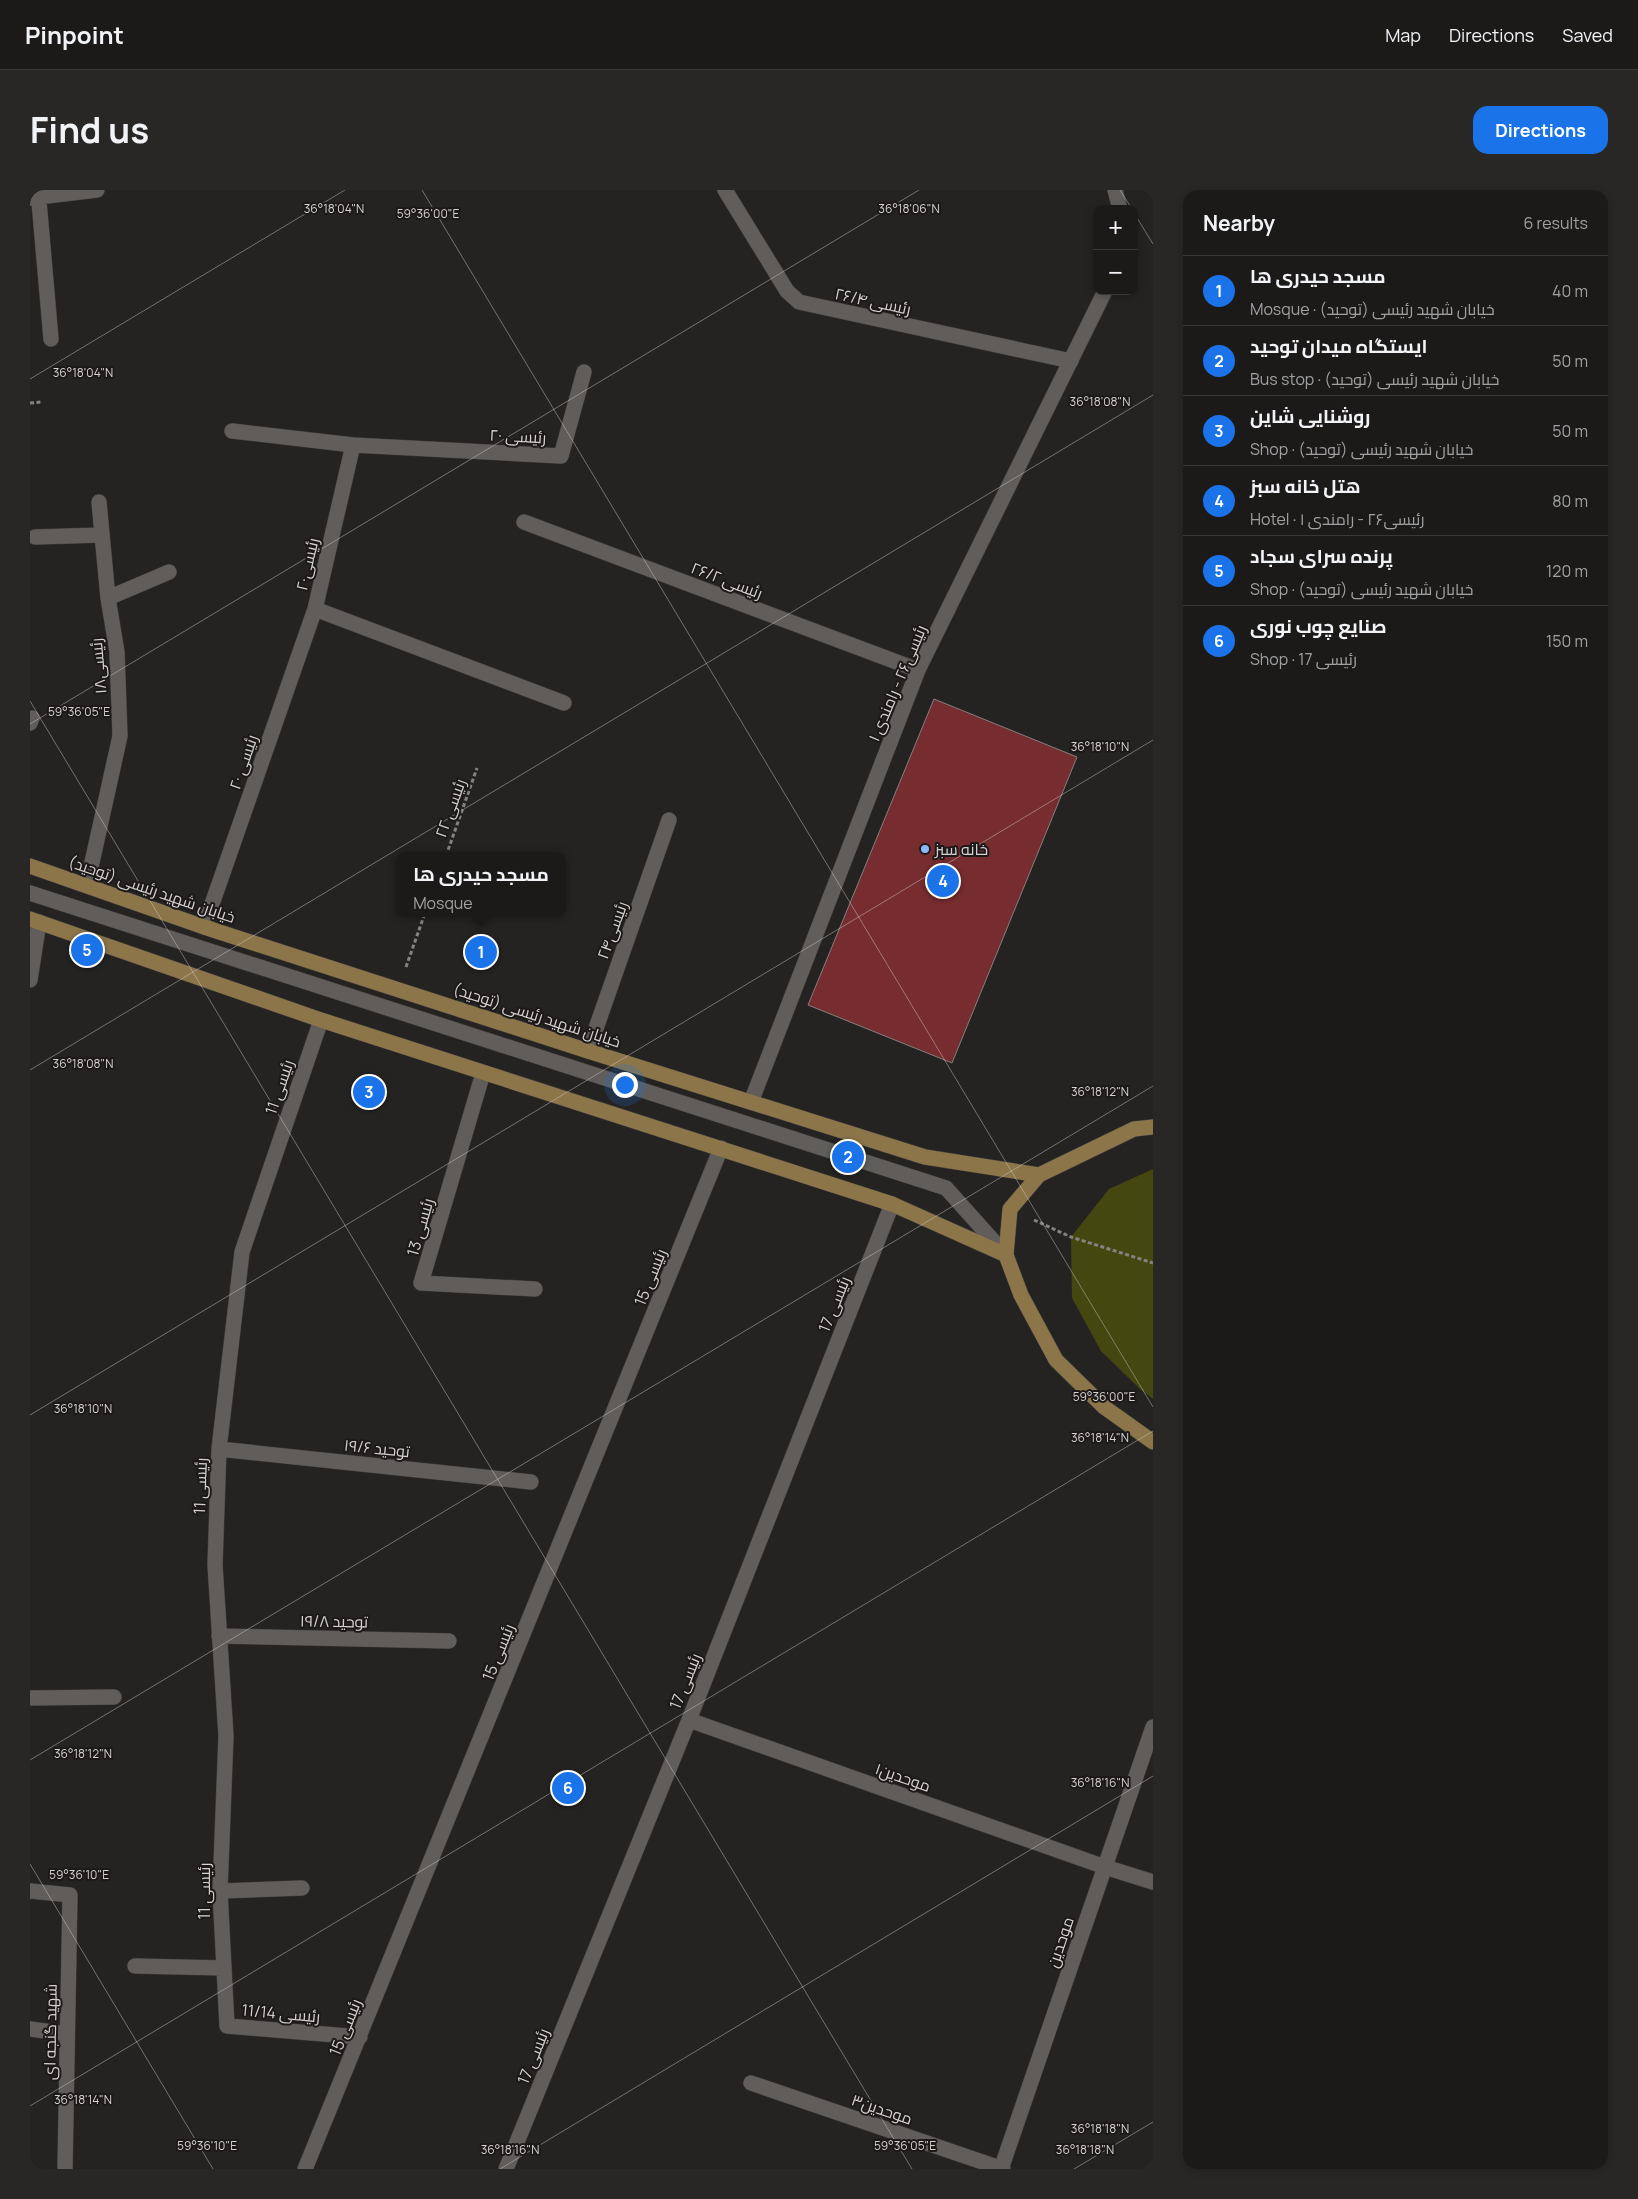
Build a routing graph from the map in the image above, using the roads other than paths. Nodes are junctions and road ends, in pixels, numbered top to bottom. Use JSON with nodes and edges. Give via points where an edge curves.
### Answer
{"nodes":[{"id":1,"x":97,"y":190,"type":"edge"},
{"id":2,"x":725,"y":190,"type":"edge"},
{"id":3,"x":1115,"y":190,"type":"edge"},
{"id":4,"x":35,"y":195,"type":"edge"},
{"id":5,"x":1119,"y":205,"type":"edge"},
{"id":6,"x":1104,"y":295,"type":"edge"},
{"id":7,"x":52,"y":339,"type":"dead end"},
{"id":8,"x":1071,"y":361,"type":"junction"},
{"id":9,"x":584,"y":372,"type":"dead end"},
{"id":10,"x":232,"y":431,"type":"dead end"},
{"id":11,"x":353,"y":445,"type":"junction"},
{"id":12,"x":99,"y":502,"type":"dead end"},
{"id":13,"x":524,"y":522,"type":"dead end"},
{"id":14,"x":102,"y":535,"type":"junction"},
{"id":15,"x":34,"y":537,"type":"dead end"},
{"id":16,"x":169,"y":572,"type":"dead end"},
{"id":17,"x":108,"y":598,"type":"junction"},
{"id":18,"x":314,"y":609,"type":"junction"},
{"id":19,"x":918,"y":670,"type":"junction"},
{"id":20,"x":564,"y":703,"type":"dead end"},
{"id":21,"x":670,"y":820,"type":"dead end"},
{"id":22,"x":30,"y":866,"type":"edge"},
{"id":23,"x":87,"y":885,"type":"junction"},
{"id":24,"x":30,"y":894,"type":"edge"},
{"id":25,"x":35,"y":920,"type":"edge"},
{"id":26,"x":204,"y":926,"type":"junction"},
{"id":27,"x":30,"y":980,"type":"edge"},
{"id":28,"x":320,"y":1020,"type":"junction"},
{"id":29,"x":588,"y":1051,"type":"junction"},
{"id":30,"x":483,"y":1072,"type":"junction"},
{"id":31,"x":752,"y":1102,"type":"junction"},
{"id":32,"x":1153,"y":1127,"type":"edge"},
{"id":33,"x":721,"y":1148,"type":"junction"},
{"id":34,"x":1039,"y":1175,"type":"junction"},
{"id":35,"x":892,"y":1204,"type":"junction"},
{"id":36,"x":1006,"y":1255,"type":"junction"},
{"id":37,"x":535,"y":1289,"type":"dead end"},
{"id":38,"x":1153,"y":1442,"type":"edge"},
{"id":39,"x":219,"y":1449,"type":"junction"},
{"id":40,"x":531,"y":1482,"type":"dead end"},
{"id":41,"x":220,"y":1636,"type":"junction"},
{"id":42,"x":449,"y":1641,"type":"dead end"},
{"id":43,"x":114,"y":1697,"type":"dead end"},
{"id":44,"x":30,"y":1698,"type":"edge"},
{"id":45,"x":689,"y":1720,"type":"junction"},
{"id":46,"x":1153,"y":1728,"type":"edge"},
{"id":47,"x":1105,"y":1866,"type":"junction"},
{"id":48,"x":1153,"y":1882,"type":"edge"},
{"id":49,"x":302,"y":1888,"type":"dead end"},
{"id":50,"x":30,"y":1891,"type":"edge"},
{"id":51,"x":220,"y":1891,"type":"junction"},
{"id":52,"x":135,"y":1966,"type":"dead end"},
{"id":53,"x":224,"y":1968,"type":"junction"},
{"id":54,"x":30,"y":2029,"type":"edge"},
{"id":55,"x":67,"y":2034,"type":"junction"},
{"id":56,"x":360,"y":2037,"type":"junction"},
{"id":57,"x":751,"y":2083,"type":"dead end"},
{"id":58,"x":65,"y":2169,"type":"edge"},
{"id":59,"x":305,"y":2169,"type":"edge"},
{"id":60,"x":506,"y":2169,"type":"edge"},
{"id":61,"x":1002,"y":2169,"type":"edge"}],
"edges":[{"from":1,"to":4,"type":"street"},
{"from":2,"to":8,"type":"street","name":"رئیسی ۲۶/۴","via":[[787,291],[799,302]]},
{"from":3,"to":5,"type":"street"},
{"from":4,"to":7,"type":"street"},
{"from":6,"to":8,"type":"street","name":"رئیسی۲۶ - رامندی ۱"},
{"from":8,"to":19,"type":"street","name":"رئیسی۲۶ - رامندی ۱"},
{"from":9,"to":11,"type":"street","name":"رئیسی ۲۰","via":[[561,456]]},
{"from":10,"to":11,"type":"street"},
{"from":11,"to":18,"type":"street","name":"رئیسی۲۰"},
{"from":12,"to":14,"type":"street","name":"رئیسی۱۸"},
{"from":13,"to":19,"type":"street","name":"رئیسی ۲۶/۲"},
{"from":14,"to":15,"type":"street"},
{"from":14,"to":17,"type":"street","name":"رئیسی۱۸"},
{"from":16,"to":17,"type":"street"},
{"from":17,"to":23,"type":"street","name":"رئیسی۱۸","via":[[117,652],[120,736]]},
{"from":18,"to":20,"type":"street","name":"رئیسی۲۰"},
{"from":18,"to":26,"type":"street","name":"رئیسی ۲۰"},
{"from":19,"to":31,"type":"street","name":"رئیسی۲۶ - رامندی ۱"},
{"from":21,"to":29,"type":"street","name":"رئیسی۲۴"},
{"from":22,"to":23,"type":"main road","name":"خیابان شهید رئیسی (توحید)"},
{"from":23,"to":26,"type":"main road","name":"خیابان شهید رئیسی (توحید)"},
{"from":24,"to":36,"type":"street","via":[[946,1188]]},
{"from":25,"to":27,"type":"street"},
{"from":25,"to":28,"type":"main road"},
{"from":26,"to":29,"type":"main road","name":"خیابان شهید رئیسی (توحید)"},
{"from":28,"to":30,"type":"main road"},
{"from":28,"to":39,"type":"street","name":"رئیسی 11","via":[[242,1252]]},
{"from":29,"to":31,"type":"main road","name":"خیابان شهید رئیسی (توحید)"},
{"from":30,"to":33,"type":"main road"},
{"from":30,"to":37,"type":"street","name":"رئیسی 13","via":[[422,1283]]},
{"from":31,"to":34,"type":"main road","name":"خیابان شهید رئیسی (توحید)","via":[[925,1157]]},
{"from":32,"to":34,"type":"main road","via":[[1134,1129]]},
{"from":33,"to":35,"type":"main road"},
{"from":33,"to":56,"type":"street","name":"رئیسی 15"},
{"from":34,"to":36,"type":"main road","via":[[1010,1209]]},
{"from":35,"to":36,"type":"main road"},
{"from":35,"to":45,"type":"street","name":"رئیسی 17"},
{"from":36,"to":38,"type":"main road","via":[[1021,1295],[1056,1360],[1104,1407]]},
{"from":39,"to":40,"type":"street","name":"توحید ۱۹/۶"},
{"from":39,"to":41,"type":"street","name":"رئیسی 11","via":[[215,1565]]},
{"from":41,"to":42,"type":"street","name":"توحید ۱۹/۸"},
{"from":41,"to":51,"type":"street","name":"رئیسی 11","via":[[226,1736]]},
{"from":43,"to":44,"type":"street"},
{"from":45,"to":47,"type":"street","name":"موحدین۱"},
{"from":45,"to":60,"type":"street","name":"رئیسی 17"},
{"from":46,"to":47,"type":"street","name":"موحدین"},
{"from":47,"to":48,"type":"street","name":"موحدین۱"},
{"from":47,"to":61,"type":"street","name":"موحدین"},
{"from":49,"to":51,"type":"street"},
{"from":50,"to":55,"type":"street","name":"شهید گنجه ای","via":[[70,1895]]},
{"from":51,"to":53,"type":"street","name":"رئیسی 11"},
{"from":52,"to":53,"type":"street"},
{"from":53,"to":56,"type":"street","name":"رئیسی 11/14","via":[[228,2026]]},
{"from":54,"to":55,"type":"street"},
{"from":55,"to":58,"type":"street","name":"شهید گنجه ای"},
{"from":56,"to":59,"type":"street","name":"رئیسی 15"},
{"from":57,"to":61,"type":"street","name":"موحدین۳"}]}
